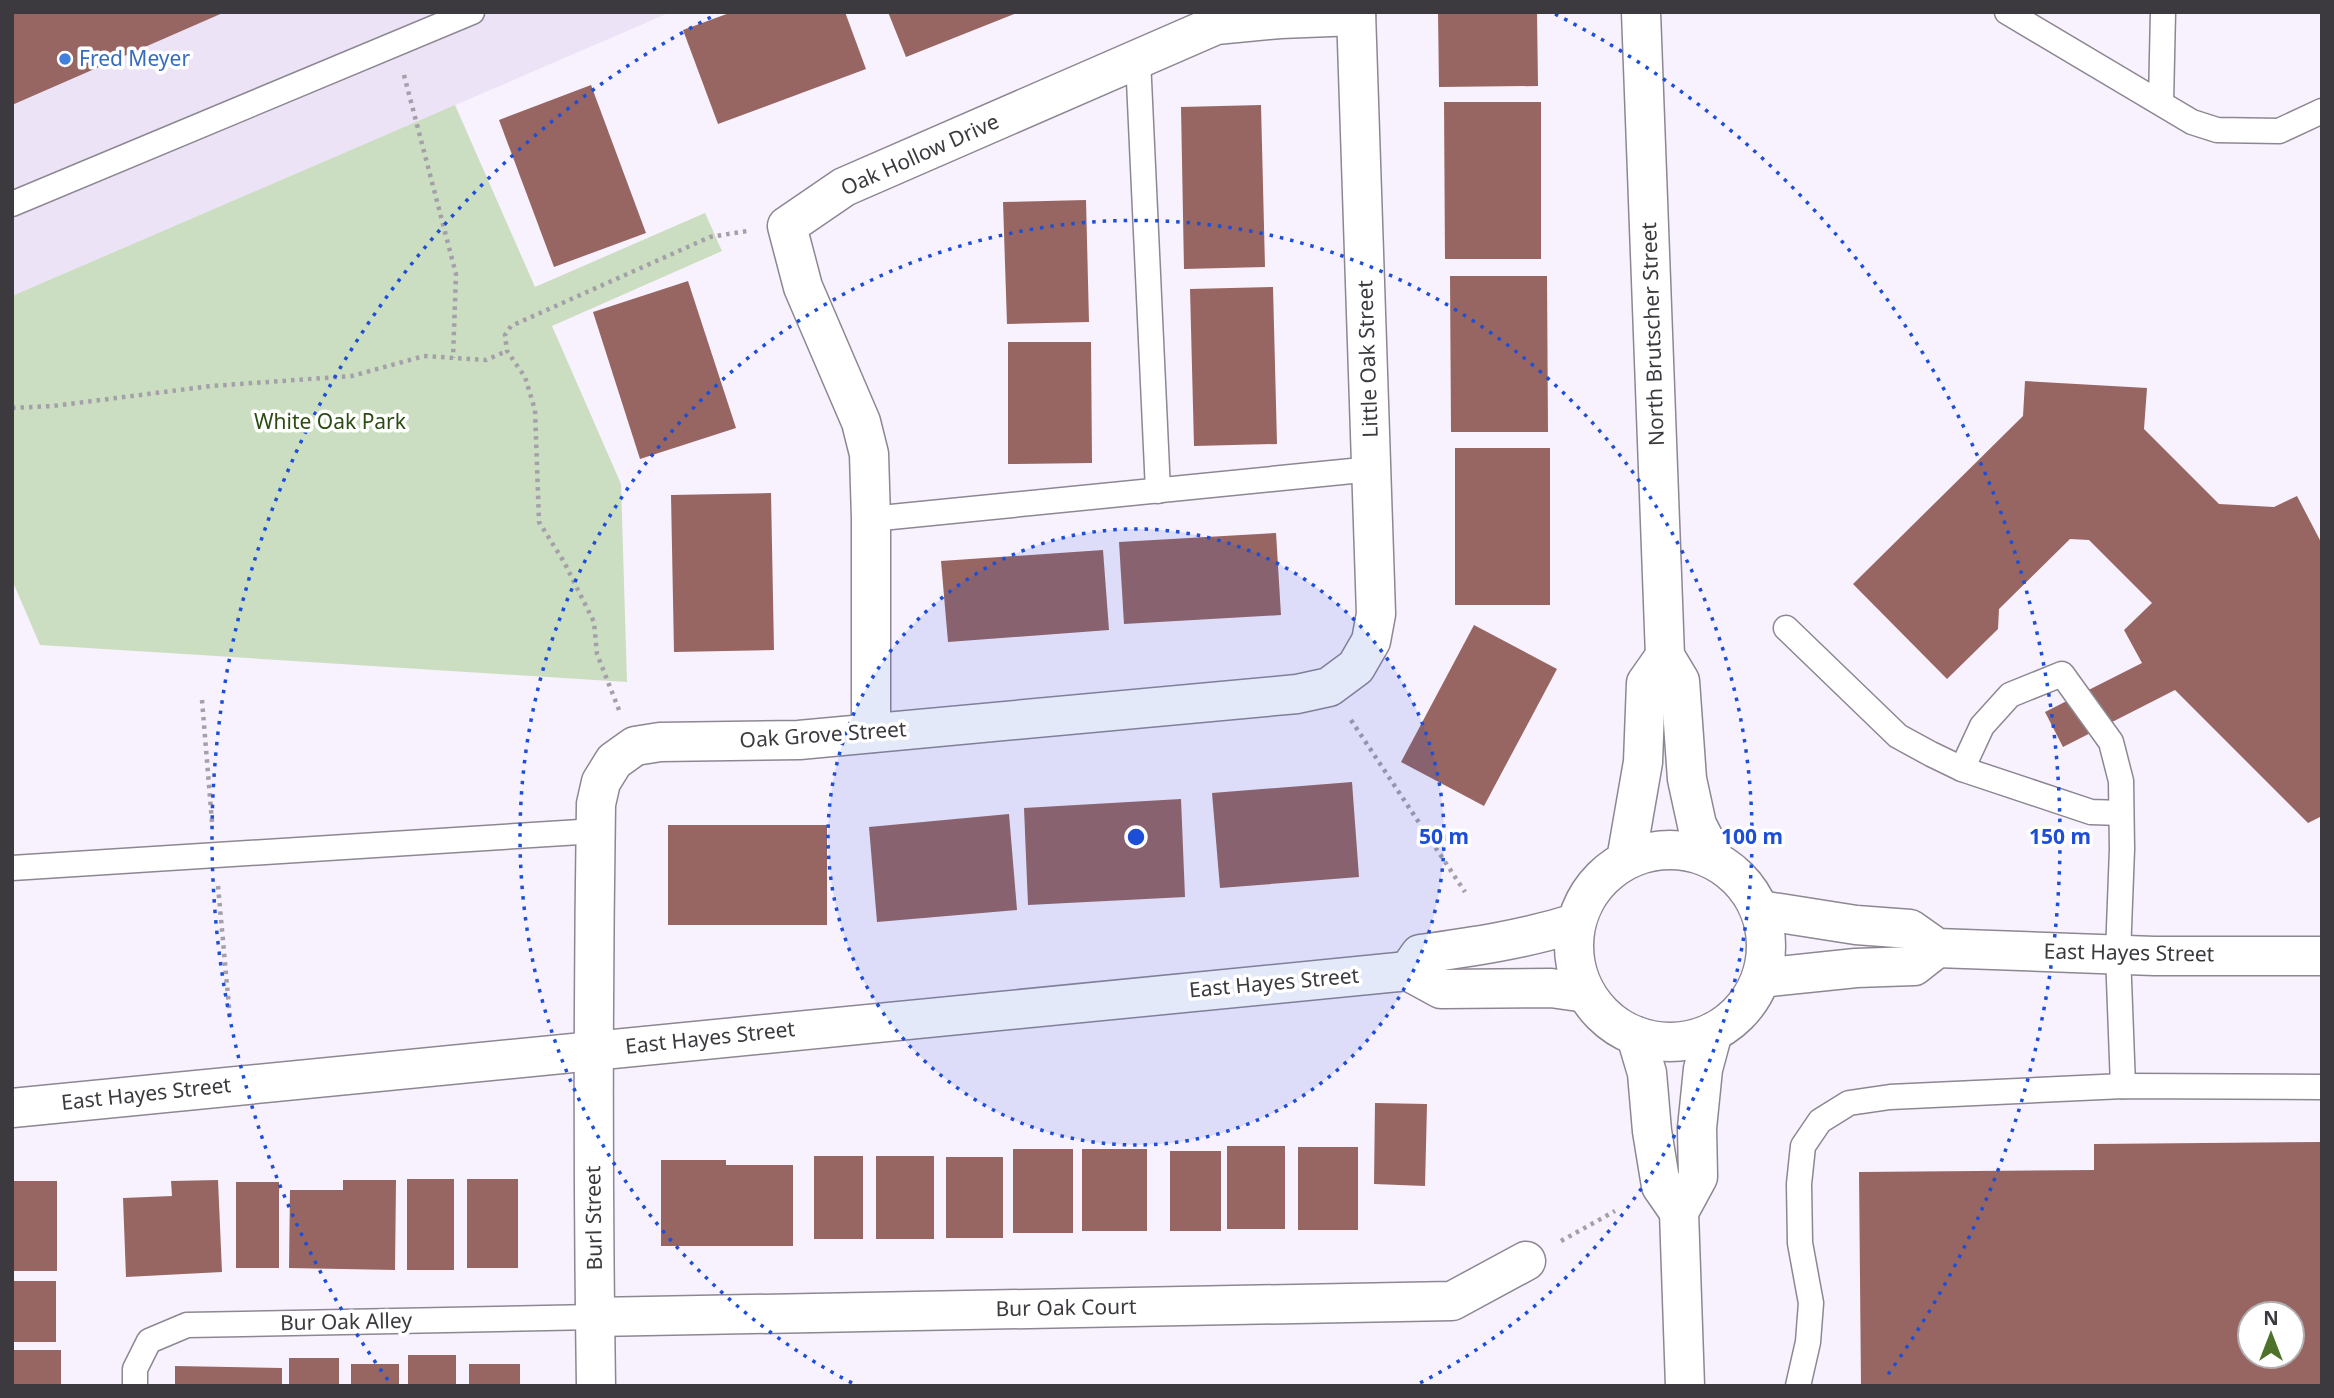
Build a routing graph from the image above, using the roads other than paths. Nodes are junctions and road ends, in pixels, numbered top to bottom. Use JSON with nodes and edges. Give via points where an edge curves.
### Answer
{"nodes":[{"id":1,"x":472,"y":12,"type":"edge"},
{"id":2,"x":1641,"y":12,"type":"edge"},
{"id":3,"x":2007,"y":12,"type":"edge"},
{"id":4,"x":2163,"y":12,"type":"edge"},
{"id":5,"x":1356,"y":14,"type":"edge"},
{"id":6,"x":1138,"y":59,"type":"junction"},
{"id":7,"x":2161,"y":103,"type":"junction"},
{"id":8,"x":2322,"y":111,"type":"edge"},
{"id":9,"x":12,"y":205,"type":"edge"},
{"id":10,"x":1372,"y":470,"type":"junction"},
{"id":11,"x":1158,"y":491,"type":"junction"},
{"id":12,"x":871,"y":519,"type":"junction"},
{"id":13,"x":1786,"y":628,"type":"dead end"},
{"id":14,"x":1665,"y":656,"type":"junction"},
{"id":15,"x":1329,"y":687,"type":"joint"},
{"id":16,"x":871,"y":733,"type":"junction"},
{"id":17,"x":1962,"y":769,"type":"junction"},
{"id":18,"x":2121,"y":813,"type":"junction"},
{"id":19,"x":596,"y":831,"type":"junction"},
{"id":20,"x":1626,"y":860,"type":"junction"},
{"id":21,"x":1715,"y":860,"type":"junction"},
{"id":22,"x":12,"y":868,"type":"edge"},
{"id":23,"x":1760,"y":910,"type":"junction"},
{"id":24,"x":1576,"y":923,"type":"junction"},
{"id":25,"x":1937,"y":948,"type":"junction"},
{"id":26,"x":2118,"y":954,"type":"junction"},
{"id":27,"x":2322,"y":956,"type":"edge"},
{"id":28,"x":1408,"y":971,"type":"junction"},
{"id":29,"x":1761,"y":978,"type":"junction"},
{"id":30,"x":1586,"y":993,"type":"junction"},
{"id":31,"x":1713,"y":1032,"type":"junction"},
{"id":32,"x":1636,"y":1036,"type":"junction"},
{"id":33,"x":592,"y":1050,"type":"junction"},
{"id":34,"x":2123,"y":1086,"type":"junction"},
{"id":35,"x":2322,"y":1087,"type":"edge"},
{"id":36,"x":12,"y":1108,"type":"edge"},
{"id":37,"x":1679,"y":1212,"type":"junction"},
{"id":38,"x":1526,"y":1261,"type":"road end"},
{"id":39,"x":595,"y":1317,"type":"junction"},
{"id":40,"x":135,"y":1386,"type":"edge"},
{"id":41,"x":596,"y":1386,"type":"edge"},
{"id":42,"x":1685,"y":1386,"type":"edge"},
{"id":43,"x":1798,"y":1386,"type":"edge"}],
"edges":[{"from":1,"to":9,"type":"lane"},
{"from":2,"to":14,"type":"street","name":"North Brutscher Street"},
{"from":3,"to":7,"type":"lane"},
{"from":4,"to":7,"type":"lane"},
{"from":5,"to":6,"type":"street","name":"Oak Hollow Drive","via":[[1216,25]]},
{"from":5,"to":10,"type":"street","name":"Little Oak Street"},
{"from":6,"to":11,"type":"lane"},
{"from":6,"to":12,"type":"street","name":"Oak Hollow Drive","via":[[844,187],[787,226],[803,287],[861,422],[869,454]]},
{"from":7,"to":8,"type":"lane","via":[[2192,122],[2217,130],[2256,132],[2279,131]]},
{"from":10,"to":11,"type":"lane"},
{"from":10,"to":15,"type":"street","name":"Little Oak Street","via":[[1376,614],[1371,641],[1356,667]]},
{"from":11,"to":12,"type":"lane"},
{"from":12,"to":16,"type":"street"},
{"from":13,"to":17,"type":"lane","via":[[1898,736]]},
{"from":14,"to":20,"type":"street","via":[[1646,683],[1643,762]]},
{"from":14,"to":21,"type":"street","name":"North Brutscher Street","via":[[1680,681],[1687,779],[1697,825]]},
{"from":15,"to":16,"type":"street","name":"Oak Grove Street","via":[[1297,694]]},
{"from":16,"to":19,"type":"street","name":"Oak Grove Street","via":[[635,746],[614,761],[601,782]]},
{"from":17,"to":18,"type":"lane","via":[[2091,812]]},
{"from":17,"to":18,"type":"lane","via":[[1982,726],[2010,695],[2062,674],[2111,742],[2121,781]]},
{"from":18,"to":26,"type":"lane"},
{"from":19,"to":22,"type":"lane"},
{"from":19,"to":33,"type":"street"},
{"from":20,"to":21,"type":"street","via":[[1644,853],[1686,850]]},
{"from":20,"to":24,"type":"street","via":[[1588,894]]},
{"from":21,"to":23,"type":"street","via":[[1733,873]]},
{"from":23,"to":25,"type":"street","via":[[1910,929]]},
{"from":23,"to":29,"type":"street","via":[[1767,949]]},
{"from":24,"to":28,"type":"street","via":[[1483,946],[1420,954]]},
{"from":24,"to":30,"type":"street","via":[[1574,957]]},
{"from":25,"to":26,"type":"street","name":"East Hayes Street"},
{"from":25,"to":29,"type":"street","via":[[1914,966]]},
{"from":26,"to":27,"type":"street","name":"East Hayes Street"},
{"from":26,"to":34,"type":"lane"},
{"from":28,"to":30,"type":"street","via":[[1441,989],[1551,988]]},
{"from":28,"to":33,"type":"street","name":"East Hayes Street"},
{"from":29,"to":31,"type":"street","via":[[1741,1012]]},
{"from":30,"to":32,"type":"street","via":[[1616,1026]]},
{"from":31,"to":32,"type":"street","via":[[1661,1042]]},
{"from":31,"to":37,"type":"street","via":[[1703,1069],[1697,1128],[1699,1177]]},
{"from":32,"to":37,"type":"street","via":[[1647,1073],[1661,1186]]},
{"from":33,"to":36,"type":"street","name":"East Hayes Street"},
{"from":33,"to":39,"type":"street","name":"Burl Street"},
{"from":34,"to":35,"type":"lane"},
{"from":34,"to":43,"type":"lane","via":[[1890,1097],[1849,1103],[1820,1121],[1803,1146],[1799,1184],[1800,1243],[1811,1303]]},
{"from":37,"to":42,"type":"street"},
{"from":38,"to":39,"type":"street","name":"Bur Oak Court","via":[[1452,1301]]},
{"from":39,"to":40,"type":"lane","name":"Bur Oak Alley","via":[[187,1325],[149,1341],[135,1369]]},
{"from":39,"to":41,"type":"street","name":"Burl Street"}]}
